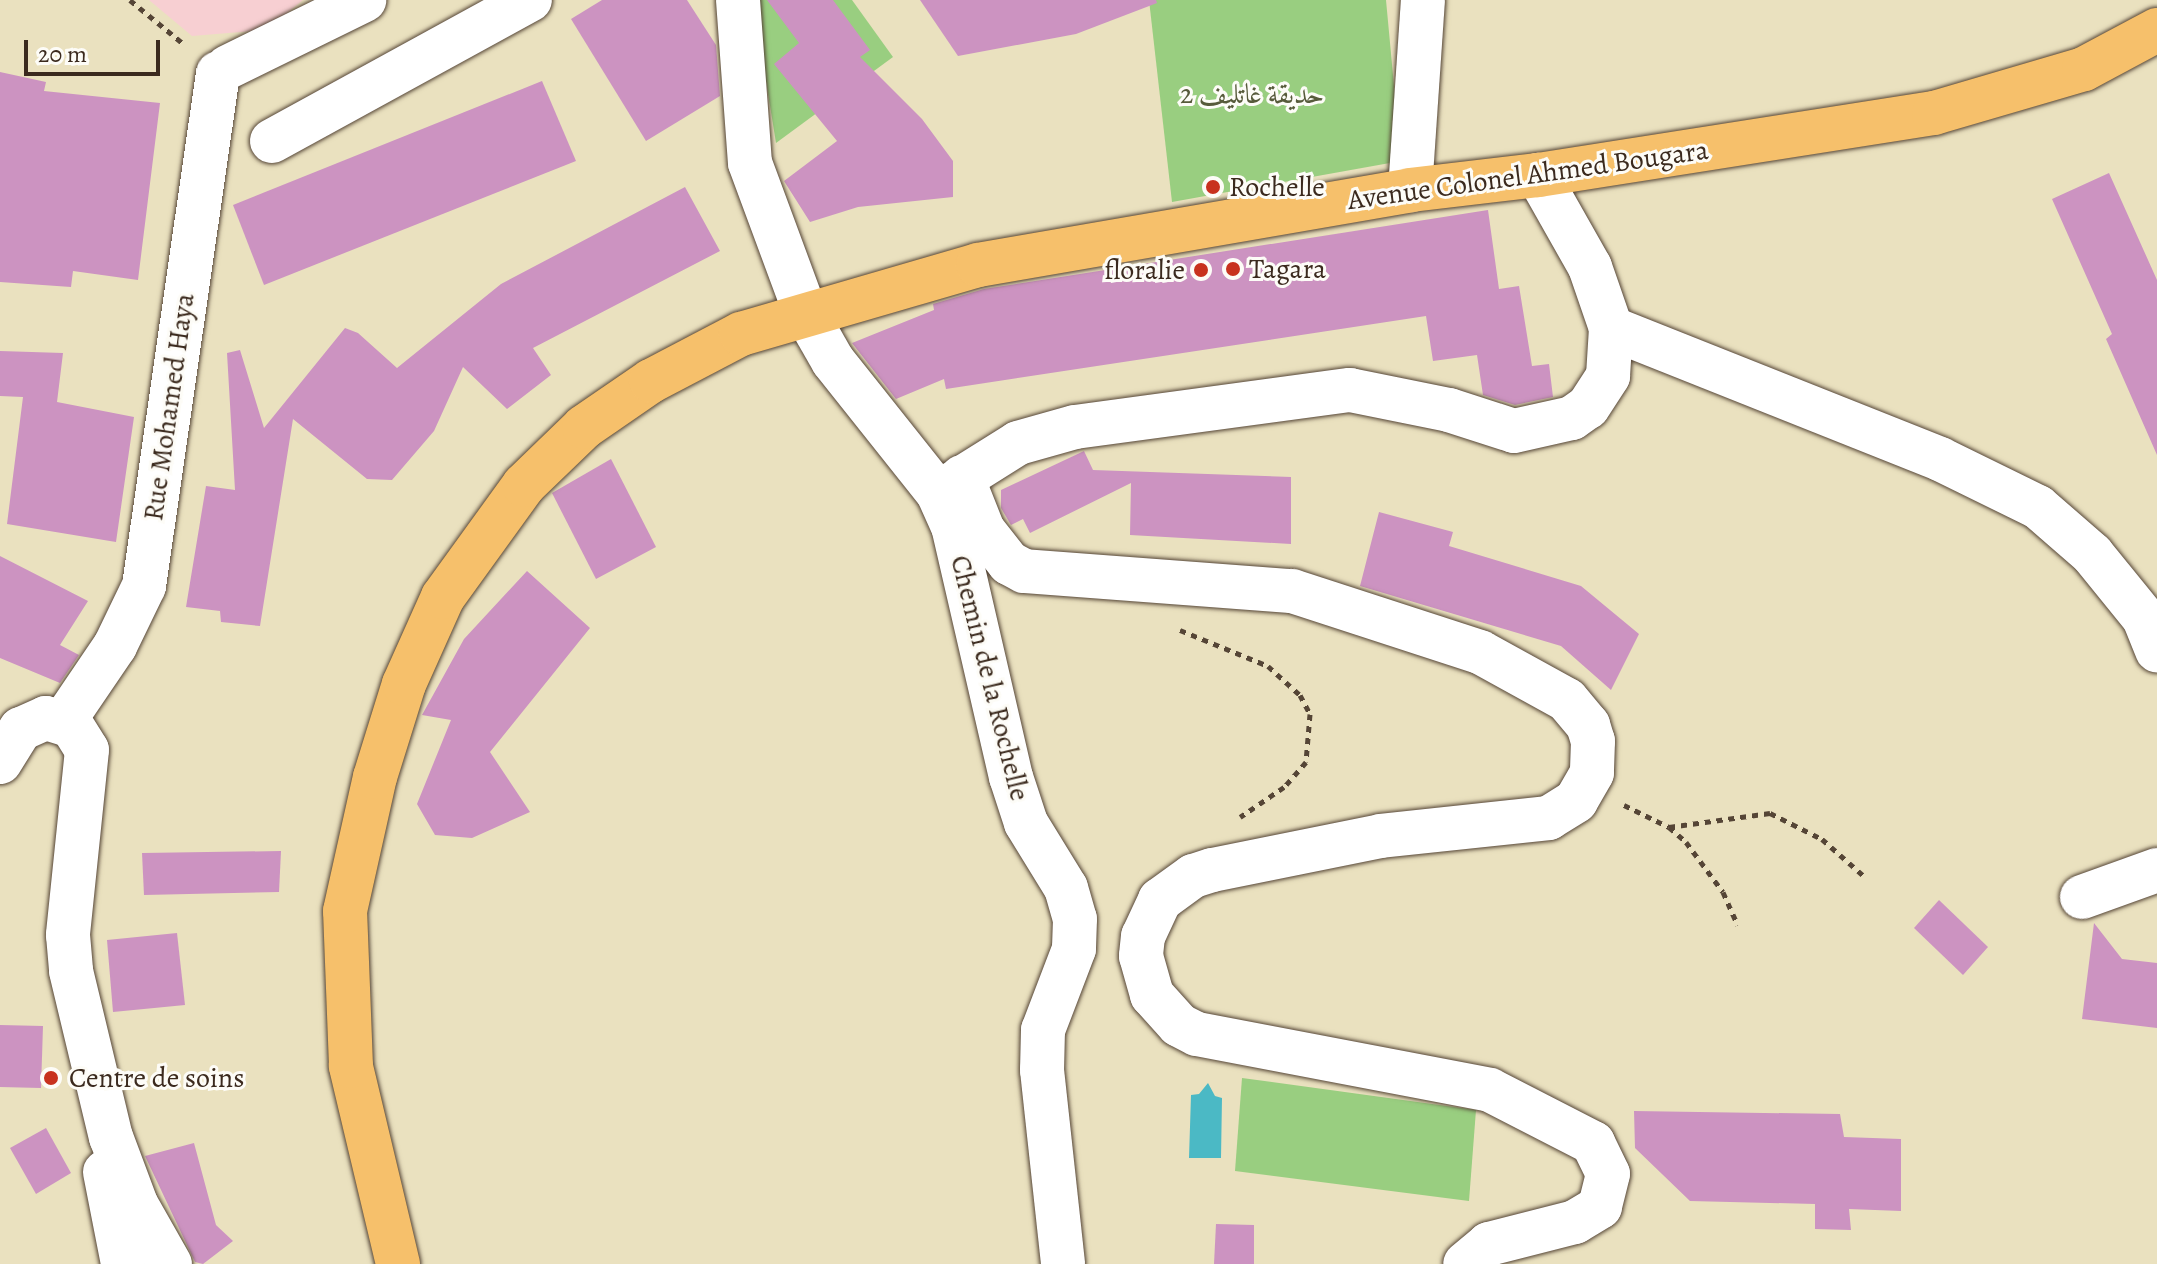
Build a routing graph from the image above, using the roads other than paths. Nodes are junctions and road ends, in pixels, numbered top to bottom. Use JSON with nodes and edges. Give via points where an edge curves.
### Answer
{"nodes":[{"id":1,"x":364,"y":0,"type":"edge"},
{"id":2,"x":530,"y":0,"type":"edge"},
{"id":3,"x":738,"y":0,"type":"edge"},
{"id":4,"x":1423,"y":0,"type":"edge"},
{"id":5,"x":2157,"y":30,"type":"edge"},
{"id":6,"x":272,"y":141,"type":"dead end"},
{"id":7,"x":1538,"y":175,"type":"junction"},
{"id":8,"x":1410,"y":190,"type":"junction"},
{"id":9,"x":805,"y":312,"type":"junction"},
{"id":10,"x":1611,"y":328,"type":"junction"},
{"id":11,"x":950,"y":485,"type":"junction"},
{"id":12,"x":2157,"y":650,"type":"edge"},
{"id":13,"x":64,"y":721,"type":"junction"},
{"id":14,"x":0,"y":762,"type":"edge"},
{"id":15,"x":2157,"y":870,"type":"edge"},
{"id":16,"x":2082,"y":897,"type":"dead end"},
{"id":17,"x":85,"y":1046,"type":"junction"},
{"id":18,"x":123,"y":1264,"type":"edge"},
{"id":19,"x":170,"y":1264,"type":"edge"},
{"id":20,"x":398,"y":1264,"type":"edge"},
{"id":21,"x":1063,"y":1264,"type":"edge"},
{"id":22,"x":1465,"y":1264,"type":"edge"}],
"edges":[{"from":1,"to":13,"type":"street","name":"Rue Mohamed Haya","via":[[223,70],[144,586],[115,646]]},
{"from":2,"to":6,"type":"street"},
{"from":3,"to":9,"type":"street","name":"Chemin de la Rochelle","via":[[750,163]]},
{"from":4,"to":8,"type":"street"},
{"from":5,"to":7,"type":"main road","name":"Avenue Colonel Ahmed Bougara","via":[[2084,69],[1934,113]]},
{"from":7,"to":8,"type":"main road","name":"Avenue Colonel Ahmed Bougara"},
{"from":7,"to":10,"type":"street","via":[[1590,267]]},
{"from":8,"to":9,"type":"main road","name":"Avenue Colonel Ahmed Bougara","via":[[978,265]]},
{"from":9,"to":11,"type":"street","name":"Chemin de la Rochelle","via":[[833,361]]},
{"from":9,"to":20,"type":"main road","name":"Avenue Colonel Ahmed Bougara","via":[[741,334],[651,381],[584,427],[524,485],[443,597],[404,684],[375,777],[345,911],[351,1066]]},
{"from":10,"to":11,"type":"street","via":[[1611,358],[1599,393],[1588,407],[1554,426],[1514,431],[1449,410],[1350,390],[1075,427],[1018,443]]},
{"from":10,"to":12,"type":"street","via":[[1940,459],[2038,507],[2092,554],[2144,618]]},
{"from":11,"to":21,"type":"street","name":"Chemin de la Rochelle","via":[[953,526],[1011,777],[1026,823],[1066,888],[1075,919],[1074,949],[1043,1030],[1042,1070]]},
{"from":11,"to":22,"type":"street","via":[[1009,563],[1024,571],[1292,591],[1480,652],[1579,711],[1593,741],[1585,788],[1563,811],[1541,820],[1381,836],[1215,869],[1168,893],[1149,917],[1143,936],[1141,956],[1152,995],[1179,1025],[1197,1034],[1490,1090],[1584,1136],[1600,1152],[1608,1174],[1600,1207],[1575,1222],[1489,1244]]},
{"from":13,"to":14,"type":"street","via":[[28,723]]},
{"from":13,"to":17,"type":"street","via":[[79,732],[88,759],[68,935]]},
{"from":15,"to":16,"type":"street"},
{"from":17,"to":18,"type":"street"},
{"from":17,"to":19,"type":"street","via":[[136,1204]]}]}
